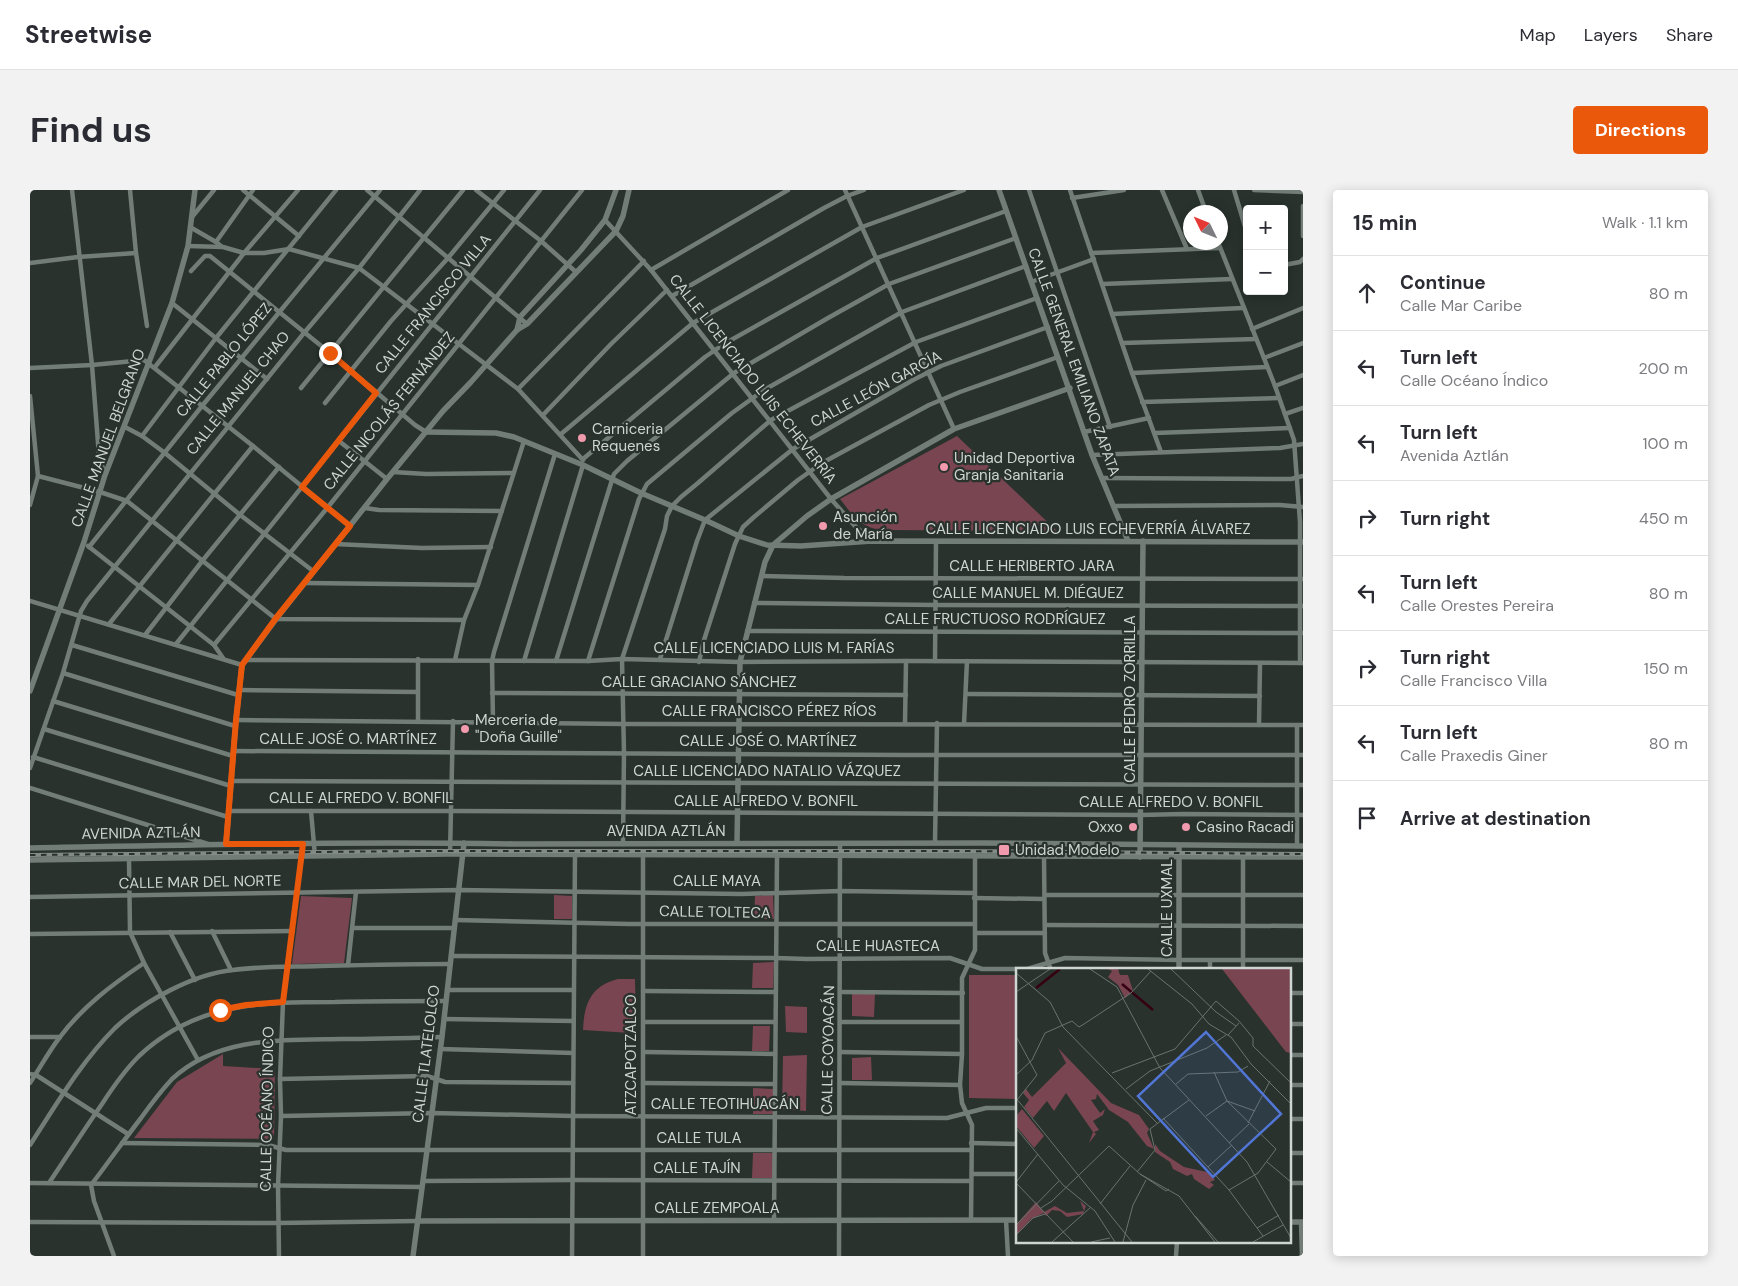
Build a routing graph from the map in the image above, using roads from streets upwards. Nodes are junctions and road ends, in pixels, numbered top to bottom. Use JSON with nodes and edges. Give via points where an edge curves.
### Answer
{"nodes":[{"id":1,"x":72,"y":190,"type":"edge"},
{"id":2,"x":130,"y":190,"type":"edge"},
{"id":3,"x":195,"y":190,"type":"edge"},
{"id":4,"x":214,"y":190,"type":"edge"},
{"id":5,"x":243,"y":190,"type":"edge"},
{"id":6,"x":254,"y":190,"type":"edge"},
{"id":7,"x":298,"y":190,"type":"edge"},
{"id":8,"x":336,"y":190,"type":"edge"},
{"id":9,"x":367,"y":190,"type":"edge"},
{"id":10,"x":380,"y":190,"type":"edge"},
{"id":11,"x":420,"y":190,"type":"edge"},
{"id":12,"x":463,"y":190,"type":"edge"},
{"id":13,"x":476,"y":190,"type":"edge"},
{"id":14,"x":504,"y":190,"type":"edge"},
{"id":15,"x":540,"y":190,"type":"edge"},
{"id":16,"x":582,"y":190,"type":"edge"},
{"id":17,"x":616,"y":190,"type":"edge"},
{"id":18,"x":629,"y":190,"type":"edge"},
{"id":19,"x":788,"y":190,"type":"edge"},
{"id":20,"x":845,"y":190,"type":"edge"},
{"id":21,"x":864,"y":190,"type":"edge"},
{"id":22,"x":964,"y":190,"type":"edge"},
{"id":23,"x":1006,"y":190,"type":"edge"},
{"id":24,"x":1029,"y":190,"type":"edge"},
{"id":25,"x":1070,"y":190,"type":"edge"},
{"id":26,"x":1124,"y":190,"type":"edge"},
{"id":27,"x":1162,"y":190,"type":"edge"},
{"id":28,"x":1198,"y":190,"type":"edge"},
{"id":29,"x":1234,"y":190,"type":"edge"},
{"id":30,"x":1254,"y":190,"type":"edge"},
{"id":31,"x":1271,"y":190,"type":"edge"},
{"id":32,"x":999,"y":191,"type":"edge"},
{"id":33,"x":1303,"y":192,"type":"edge"},
{"id":34,"x":250,"y":195,"type":"junction"},
{"id":35,"x":847,"y":196,"type":"junction"},
{"id":36,"x":375,"y":197,"type":"junction"},
{"id":37,"x":1072,"y":198,"type":"junction"},
{"id":38,"x":494,"y":204,"type":"junction"},
{"id":39,"x":1203,"y":205,"type":"edge"},
{"id":40,"x":1303,"y":206,"type":"edge"},
{"id":41,"x":1006,"y":210,"type":"junction"},
{"id":42,"x":398,"y":216,"type":"junction"},
{"id":43,"x":276,"y":217,"type":"junction"},
{"id":44,"x":191,"y":218,"type":"junction"},
{"id":45,"x":605,"y":220,"type":"junction"},
{"id":46,"x":1243,"y":220,"type":"edge"},
{"id":47,"x":515,"y":222,"type":"junction"},
{"id":48,"x":190,"y":227,"type":"junction"},
{"id":49,"x":862,"y":227,"type":"junction"},
{"id":50,"x":616,"y":231,"type":"junction"},
{"id":51,"x":299,"y":236,"type":"junction"},
{"id":52,"x":1303,"y":236,"type":"edge"},
{"id":53,"x":423,"y":238,"type":"junction"},
{"id":54,"x":1016,"y":238,"type":"junction"},
{"id":55,"x":1183,"y":239,"type":"edge"},
{"id":56,"x":541,"y":241,"type":"junction"},
{"id":57,"x":216,"y":242,"type":"junction"},
{"id":58,"x":188,"y":246,"type":"junction"},
{"id":59,"x":223,"y":247,"type":"junction"},
{"id":60,"x":1183,"y":248,"type":"edge"},
{"id":61,"x":289,"y":249,"type":"junction"},
{"id":62,"x":1221,"y":250,"type":"edge"},
{"id":63,"x":1091,"y":252,"type":"junction"},
{"id":64,"x":136,"y":253,"type":"junction"},
{"id":65,"x":244,"y":254,"type":"junction"},
{"id":66,"x":78,"y":257,"type":"junction"},
{"id":67,"x":325,"y":258,"type":"junction"},
{"id":68,"x":448,"y":258,"type":"junction"},
{"id":69,"x":877,"y":258,"type":"junction"},
{"id":70,"x":1094,"y":259,"type":"junction"},
{"id":71,"x":1303,"y":260,"type":"edge"},
{"id":72,"x":644,"y":261,"type":"junction"},
{"id":73,"x":30,"y":263,"type":"edge"},
{"id":74,"x":567,"y":264,"type":"junction"},
{"id":75,"x":1288,"y":264,"type":"edge"},
{"id":76,"x":1026,"y":266,"type":"junction"},
{"id":77,"x":359,"y":268,"type":"junction"},
{"id":78,"x":651,"y":270,"type":"junction"},
{"id":79,"x":191,"y":271,"type":"dead end"},
{"id":80,"x":231,"y":272,"type":"junction"},
{"id":81,"x":576,"y":272,"type":"junction"},
{"id":82,"x":1057,"y":273,"type":"junction"},
{"id":83,"x":470,"y":276,"type":"junction"},
{"id":84,"x":1232,"y":278,"type":"junction"},
{"id":85,"x":1031,"y":282,"type":"junction"},
{"id":86,"x":889,"y":284,"type":"junction"},
{"id":87,"x":1102,"y":284,"type":"junction"},
{"id":88,"x":384,"y":286,"type":"junction"},
{"id":89,"x":667,"y":290,"type":"junction"},
{"id":90,"x":253,"y":291,"type":"junction"},
{"id":91,"x":672,"y":296,"type":"junction"},
{"id":92,"x":496,"y":298,"type":"junction"},
{"id":93,"x":1037,"y":298,"type":"junction"},
{"id":94,"x":172,"y":303,"type":"junction"},
{"id":95,"x":407,"y":304,"type":"junction"},
{"id":96,"x":1243,"y":308,"type":"junction"},
{"id":97,"x":1303,"y":308,"type":"edge"},
{"id":98,"x":902,"y":312,"type":"junction"},
{"id":99,"x":279,"y":313,"type":"junction"},
{"id":100,"x":1112,"y":314,"type":"junction"},
{"id":101,"x":520,"y":317,"type":"junction"},
{"id":102,"x":193,"y":319,"type":"junction"},
{"id":103,"x":693,"y":323,"type":"junction"},
{"id":104,"x":433,"y":324,"type":"junction"},
{"id":105,"x":527,"y":324,"type":"junction"},
{"id":106,"x":147,"y":326,"type":"dead end"},
{"id":107,"x":1048,"y":328,"type":"junction"},
{"id":108,"x":1252,"y":329,"type":"junction"},
{"id":109,"x":517,"y":330,"type":"junction"},
{"id":110,"x":304,"y":332,"type":"junction"},
{"id":111,"x":216,"y":338,"type":"junction"},
{"id":112,"x":1256,"y":339,"type":"junction"},
{"id":113,"x":916,"y":342,"type":"junction"},
{"id":114,"x":1122,"y":343,"type":"junction"},
{"id":115,"x":459,"y":344,"type":"junction"},
{"id":116,"x":1303,"y":344,"type":"edge"},
{"id":117,"x":715,"y":349,"type":"junction"},
{"id":118,"x":330,"y":353,"type":"junction"},
{"id":119,"x":1058,"y":357,"type":"junction"},
{"id":120,"x":1264,"y":358,"type":"junction"},
{"id":121,"x":242,"y":359,"type":"junction"},
{"id":122,"x":148,"y":362,"type":"junction"},
{"id":123,"x":92,"y":365,"type":"junction"},
{"id":124,"x":487,"y":365,"type":"junction"},
{"id":125,"x":1267,"y":367,"type":"junction"},
{"id":126,"x":30,"y":368,"type":"edge"},
{"id":127,"x":155,"y":368,"type":"junction"},
{"id":128,"x":351,"y":371,"type":"junction"},
{"id":129,"x":929,"y":371,"type":"junction"},
{"id":130,"x":734,"y":373,"type":"junction"},
{"id":131,"x":1132,"y":373,"type":"junction"},
{"id":132,"x":1303,"y":376,"type":"edge"},
{"id":133,"x":267,"y":379,"type":"junction"},
{"id":134,"x":178,"y":386,"type":"junction"},
{"id":135,"x":1275,"y":386,"type":"junction"},
{"id":136,"x":301,"y":388,"type":"dead end"},
{"id":137,"x":1070,"y":388,"type":"junction"},
{"id":138,"x":518,"y":389,"type":"junction"},
{"id":139,"x":376,"y":393,"type":"junction"},
{"id":140,"x":30,"y":396,"type":"edge"},
{"id":141,"x":753,"y":397,"type":"junction"},
{"id":142,"x":1279,"y":398,"type":"junction"},
{"id":143,"x":941,"y":399,"type":"junction"},
{"id":144,"x":1142,"y":402,"type":"junction"},
{"id":145,"x":325,"y":403,"type":"dead end"},
{"id":146,"x":202,"y":406,"type":"junction"},
{"id":147,"x":1303,"y":408,"type":"edge"},
{"id":148,"x":402,"y":414,"type":"junction"},
{"id":149,"x":1285,"y":414,"type":"junction"},
{"id":150,"x":543,"y":415,"type":"junction"},
{"id":151,"x":1149,"y":418,"type":"junction"},
{"id":152,"x":770,"y":420,"type":"junction"},
{"id":153,"x":125,"y":426,"type":"junction"},
{"id":154,"x":228,"y":426,"type":"junction"},
{"id":155,"x":1110,"y":427,"type":"junction"},
{"id":156,"x":954,"y":428,"type":"junction"},
{"id":157,"x":1290,"y":428,"type":"junction"},
{"id":158,"x":426,"y":432,"type":"junction"},
{"id":159,"x":1084,"y":432,"type":"junction"},
{"id":160,"x":1155,"y":433,"type":"junction"},
{"id":161,"x":561,"y":434,"type":"junction"},
{"id":162,"x":142,"y":436,"type":"junction"},
{"id":163,"x":339,"y":440,"type":"junction"},
{"id":164,"x":524,"y":441,"type":"junction"},
{"id":165,"x":1303,"y":444,"type":"edge"},
{"id":166,"x":253,"y":446,"type":"junction"},
{"id":167,"x":1295,"y":446,"type":"junction"},
{"id":168,"x":793,"y":449,"type":"junction"},
{"id":169,"x":1161,"y":452,"type":"junction"},
{"id":170,"x":165,"y":453,"type":"junction"},
{"id":171,"x":555,"y":454,"type":"junction"},
{"id":172,"x":1092,"y":455,"type":"junction"},
{"id":173,"x":36,"y":456,"type":"junction"},
{"id":174,"x":30,"y":457,"type":"edge"},
{"id":175,"x":365,"y":460,"type":"junction"},
{"id":176,"x":585,"y":464,"type":"junction"},
{"id":177,"x":279,"y":467,"type":"junction"},
{"id":178,"x":393,"y":472,"type":"junction"},
{"id":179,"x":810,"y":472,"type":"junction"},
{"id":180,"x":190,"y":473,"type":"junction"},
{"id":181,"x":513,"y":474,"type":"junction"},
{"id":182,"x":105,"y":475,"type":"junction"},
{"id":183,"x":38,"y":476,"type":"junction"},
{"id":184,"x":1300,"y":477,"type":"edge"},
{"id":185,"x":1102,"y":478,"type":"junction"},
{"id":186,"x":387,"y":479,"type":"junction"},
{"id":187,"x":612,"y":480,"type":"junction"},
{"id":188,"x":302,"y":487,"type":"junction"},
{"id":189,"x":100,"y":492,"type":"junction"},
{"id":190,"x":641,"y":493,"type":"junction"},
{"id":191,"x":216,"y":494,"type":"junction"},
{"id":192,"x":831,"y":499,"type":"junction"},
{"id":193,"x":127,"y":501,"type":"junction"},
{"id":194,"x":30,"y":505,"type":"edge"},
{"id":195,"x":672,"y":506,"type":"junction"},
{"id":196,"x":1114,"y":506,"type":"junction"},
{"id":197,"x":1301,"y":507,"type":"edge"},
{"id":198,"x":328,"y":508,"type":"junction"},
{"id":199,"x":365,"y":508,"type":"junction"},
{"id":200,"x":502,"y":511,"type":"junction"},
{"id":201,"x":239,"y":514,"type":"junction"},
{"id":202,"x":152,"y":520,"type":"junction"},
{"id":203,"x":705,"y":520,"type":"junction"},
{"id":204,"x":350,"y":526,"type":"junction"},
{"id":205,"x":265,"y":534,"type":"junction"},
{"id":206,"x":739,"y":536,"type":"junction"},
{"id":207,"x":177,"y":540,"type":"junction"},
{"id":208,"x":872,"y":541,"type":"junction"},
{"id":209,"x":1128,"y":541,"type":"junction"},
{"id":210,"x":1143,"y":541,"type":"junction"},
{"id":211,"x":84,"y":542,"type":"junction"},
{"id":212,"x":936,"y":542,"type":"junction"},
{"id":213,"x":1301,"y":542,"type":"edge"},
{"id":214,"x":336,"y":544,"type":"junction"},
{"id":215,"x":773,"y":545,"type":"junction"},
{"id":216,"x":89,"y":547,"type":"junction"},
{"id":217,"x":491,"y":547,"type":"junction"},
{"id":218,"x":290,"y":553,"type":"junction"},
{"id":219,"x":202,"y":560,"type":"junction"},
{"id":220,"x":114,"y":567,"type":"junction"},
{"id":221,"x":313,"y":571,"type":"junction"},
{"id":222,"x":762,"y":576,"type":"junction"},
{"id":223,"x":936,"y":578,"type":"junction"},
{"id":224,"x":1143,"y":578,"type":"junction"},
{"id":225,"x":227,"y":579,"type":"junction"},
{"id":226,"x":1301,"y":579,"type":"edge"},
{"id":227,"x":305,"y":583,"type":"junction"},
{"id":228,"x":478,"y":585,"type":"junction"},
{"id":229,"x":139,"y":587,"type":"junction"},
{"id":230,"x":253,"y":599,"type":"junction"},
{"id":231,"x":30,"y":601,"type":"edge"},
{"id":232,"x":754,"y":602,"type":"junction"},
{"id":233,"x":936,"y":605,"type":"junction"},
{"id":234,"x":1142,"y":606,"type":"junction"},
{"id":235,"x":1301,"y":606,"type":"edge"},
{"id":236,"x":166,"y":608,"type":"junction"},
{"id":237,"x":59,"y":610,"type":"junction"},
{"id":238,"x":80,"y":615,"type":"junction"},
{"id":239,"x":276,"y":618,"type":"junction"},
{"id":240,"x":464,"y":620,"type":"junction"},
{"id":241,"x":110,"y":624,"type":"junction"},
{"id":242,"x":190,"y":627,"type":"junction"},
{"id":243,"x":747,"y":631,"type":"junction"},
{"id":244,"x":936,"y":632,"type":"junction"},
{"id":245,"x":1142,"y":632,"type":"junction"},
{"id":246,"x":1301,"y":633,"type":"edge"},
{"id":247,"x":145,"y":635,"type":"junction"},
{"id":248,"x":176,"y":644,"type":"junction"},
{"id":249,"x":72,"y":645,"type":"junction"},
{"id":250,"x":214,"y":645,"type":"junction"},
{"id":251,"x":223,"y":658,"type":"junction"},
{"id":252,"x":418,"y":659,"type":"junction"},
{"id":253,"x":622,"y":659,"type":"junction"},
{"id":254,"x":660,"y":659,"type":"junction"},
{"id":255,"x":455,"y":660,"type":"junction"},
{"id":256,"x":492,"y":661,"type":"junction"},
{"id":257,"x":524,"y":661,"type":"junction"},
{"id":258,"x":556,"y":661,"type":"junction"},
{"id":259,"x":906,"y":661,"type":"junction"},
{"id":260,"x":935,"y":661,"type":"junction"},
{"id":261,"x":967,"y":661,"type":"junction"},
{"id":262,"x":243,"y":662,"type":"junction"},
{"id":263,"x":588,"y":662,"type":"junction"},
{"id":264,"x":699,"y":662,"type":"junction"},
{"id":265,"x":740,"y":662,"type":"junction"},
{"id":266,"x":1142,"y":663,"type":"junction"},
{"id":267,"x":1301,"y":663,"type":"edge"},
{"id":268,"x":1260,"y":664,"type":"junction"},
{"id":269,"x":63,"y":673,"type":"junction"},
{"id":270,"x":30,"y":691,"type":"edge"},
{"id":271,"x":418,"y":692,"type":"junction"},
{"id":272,"x":238,"y":693,"type":"junction"},
{"id":273,"x":492,"y":693,"type":"junction"},
{"id":274,"x":623,"y":694,"type":"junction"},
{"id":275,"x":738,"y":694,"type":"junction"},
{"id":276,"x":966,"y":694,"type":"junction"},
{"id":277,"x":906,"y":695,"type":"junction"},
{"id":278,"x":1142,"y":695,"type":"junction"},
{"id":279,"x":1260,"y":696,"type":"junction"},
{"id":280,"x":53,"y":701,"type":"junction"},
{"id":281,"x":418,"y":721,"type":"junction"},
{"id":282,"x":453,"y":721,"type":"junction"},
{"id":283,"x":493,"y":722,"type":"junction"},
{"id":284,"x":236,"y":723,"type":"junction"},
{"id":285,"x":738,"y":723,"type":"junction"},
{"id":286,"x":905,"y":723,"type":"junction"},
{"id":287,"x":624,"y":724,"type":"junction"},
{"id":288,"x":937,"y":724,"type":"junction"},
{"id":289,"x":964,"y":724,"type":"junction"},
{"id":290,"x":1142,"y":725,"type":"junction"},
{"id":291,"x":1259,"y":725,"type":"junction"},
{"id":292,"x":1297,"y":725,"type":"junction"},
{"id":293,"x":1303,"y":725,"type":"edge"},
{"id":294,"x":44,"y":729,"type":"junction"},
{"id":295,"x":453,"y":753,"type":"junction"},
{"id":296,"x":624,"y":753,"type":"junction"},
{"id":297,"x":738,"y":753,"type":"junction"},
{"id":298,"x":233,"y":754,"type":"junction"},
{"id":299,"x":936,"y":754,"type":"junction"},
{"id":300,"x":1142,"y":755,"type":"junction"},
{"id":301,"x":1300,"y":755,"type":"edge"},
{"id":302,"x":33,"y":757,"type":"junction"},
{"id":303,"x":30,"y":768,"type":"edge"},
{"id":304,"x":452,"y":782,"type":"junction"},
{"id":305,"x":624,"y":782,"type":"junction"},
{"id":306,"x":738,"y":783,"type":"junction"},
{"id":307,"x":231,"y":784,"type":"junction"},
{"id":308,"x":935,"y":784,"type":"junction"},
{"id":309,"x":1142,"y":785,"type":"junction"},
{"id":310,"x":1300,"y":785,"type":"edge"},
{"id":311,"x":30,"y":788,"type":"edge"},
{"id":312,"x":451,"y":810,"type":"junction"},
{"id":313,"x":311,"y":811,"type":"junction"},
{"id":314,"x":624,"y":812,"type":"junction"},
{"id":315,"x":738,"y":813,"type":"junction"},
{"id":316,"x":229,"y":814,"type":"junction"},
{"id":317,"x":935,"y":814,"type":"junction"},
{"id":318,"x":1141,"y":815,"type":"junction"},
{"id":319,"x":1300,"y":815,"type":"edge"},
{"id":320,"x":450,"y":843,"type":"junction"},
{"id":321,"x":464,"y":843,"type":"junction"},
{"id":322,"x":737,"y":843,"type":"junction"},
{"id":323,"x":935,"y":843,"type":"junction"},
{"id":324,"x":208,"y":844,"type":"junction"},
{"id":325,"x":226,"y":844,"type":"junction"},
{"id":326,"x":303,"y":844,"type":"junction"},
{"id":327,"x":314,"y":844,"type":"junction"},
{"id":328,"x":623,"y":844,"type":"junction"},
{"id":329,"x":840,"y":844,"type":"junction"},
{"id":330,"x":1141,"y":846,"type":"junction"},
{"id":331,"x":1179,"y":846,"type":"junction"},
{"id":332,"x":1300,"y":846,"type":"edge"},
{"id":333,"x":30,"y":848,"type":"edge"},
{"id":334,"x":450,"y":854,"type":"junction"},
{"id":335,"x":464,"y":854,"type":"junction"},
{"id":336,"x":643,"y":854,"type":"junction"},
{"id":337,"x":575,"y":855,"type":"junction"},
{"id":338,"x":302,"y":856,"type":"junction"},
{"id":339,"x":315,"y":856,"type":"junction"},
{"id":340,"x":777,"y":856,"type":"junction"},
{"id":341,"x":841,"y":856,"type":"junction"},
{"id":342,"x":975,"y":857,"type":"junction"},
{"id":343,"x":1044,"y":857,"type":"junction"},
{"id":344,"x":1140,"y":857,"type":"junction"},
{"id":345,"x":1179,"y":857,"type":"junction"},
{"id":346,"x":1243,"y":857,"type":"junction"},
{"id":347,"x":1303,"y":858,"type":"edge"},
{"id":348,"x":129,"y":859,"type":"junction"},
{"id":349,"x":30,"y":860,"type":"edge"},
{"id":350,"x":459,"y":890,"type":"junction"},
{"id":351,"x":840,"y":891,"type":"junction"},
{"id":352,"x":356,"y":892,"type":"junction"},
{"id":353,"x":575,"y":892,"type":"junction"},
{"id":354,"x":643,"y":893,"type":"junction"},
{"id":355,"x":297,"y":894,"type":"junction"},
{"id":356,"x":777,"y":894,"type":"junction"},
{"id":357,"x":1303,"y":895,"type":"edge"},
{"id":358,"x":128,"y":896,"type":"junction"},
{"id":359,"x":974,"y":896,"type":"junction"},
{"id":360,"x":1179,"y":896,"type":"junction"},
{"id":361,"x":1243,"y":896,"type":"junction"},
{"id":362,"x":30,"y":897,"type":"edge"},
{"id":363,"x":1045,"y":897,"type":"junction"},
{"id":364,"x":455,"y":920,"type":"junction"},
{"id":365,"x":574,"y":923,"type":"junction"},
{"id":366,"x":643,"y":923,"type":"junction"},
{"id":367,"x":841,"y":924,"type":"junction"},
{"id":368,"x":974,"y":924,"type":"junction"},
{"id":369,"x":777,"y":925,"type":"junction"},
{"id":370,"x":1045,"y":925,"type":"junction"},
{"id":371,"x":1244,"y":926,"type":"junction"},
{"id":372,"x":1303,"y":926,"type":"edge"},
{"id":373,"x":1179,"y":927,"type":"junction"},
{"id":374,"x":353,"y":928,"type":"junction"},
{"id":375,"x":454,"y":928,"type":"junction"},
{"id":376,"x":212,"y":931,"type":"junction"},
{"id":377,"x":292,"y":931,"type":"junction"},
{"id":378,"x":130,"y":932,"type":"junction"},
{"id":379,"x":170,"y":932,"type":"junction"},
{"id":380,"x":975,"y":932,"type":"junction"},
{"id":381,"x":1045,"y":933,"type":"junction"},
{"id":382,"x":30,"y":934,"type":"edge"},
{"id":383,"x":451,"y":956,"type":"junction"},
{"id":384,"x":574,"y":957,"type":"junction"},
{"id":385,"x":644,"y":958,"type":"junction"},
{"id":386,"x":776,"y":958,"type":"junction"},
{"id":387,"x":841,"y":959,"type":"junction"},
{"id":388,"x":1179,"y":960,"type":"junction"},
{"id":389,"x":1210,"y":960,"type":"junction"},
{"id":390,"x":1243,"y":960,"type":"junction"},
{"id":391,"x":1303,"y":960,"type":"edge"},
{"id":392,"x":144,"y":963,"type":"junction"},
{"id":393,"x":968,"y":963,"type":"junction"},
{"id":394,"x":1048,"y":963,"type":"junction"},
{"id":395,"x":450,"y":964,"type":"junction"},
{"id":396,"x":348,"y":965,"type":"junction"},
{"id":397,"x":288,"y":967,"type":"junction"},
{"id":398,"x":1030,"y":968,"type":"edge"},
{"id":399,"x":1050,"y":968,"type":"edge"},
{"id":400,"x":1179,"y":968,"type":"edge"},
{"id":401,"x":1210,"y":968,"type":"edge"},
{"id":402,"x":1243,"y":968,"type":"edge"},
{"id":403,"x":1016,"y":969,"type":"edge"},
{"id":404,"x":231,"y":970,"type":"junction"},
{"id":405,"x":195,"y":980,"type":"junction"},
{"id":406,"x":447,"y":990,"type":"junction"},
{"id":407,"x":574,"y":990,"type":"junction"},
{"id":408,"x":643,"y":991,"type":"junction"},
{"id":409,"x":775,"y":992,"type":"junction"},
{"id":410,"x":841,"y":992,"type":"junction"},
{"id":411,"x":963,"y":993,"type":"junction"},
{"id":412,"x":1290,"y":993,"type":"edge"},
{"id":413,"x":1303,"y":993,"type":"edge"},
{"id":414,"x":162,"y":994,"type":"junction"},
{"id":415,"x":446,"y":1001,"type":"junction"},
{"id":416,"x":283,"y":1002,"type":"junction"},
{"id":417,"x":444,"y":1019,"type":"junction"},
{"id":418,"x":573,"y":1021,"type":"junction"},
{"id":419,"x":644,"y":1022,"type":"junction"},
{"id":420,"x":775,"y":1022,"type":"junction"},
{"id":421,"x":840,"y":1022,"type":"junction"},
{"id":422,"x":962,"y":1022,"type":"junction"},
{"id":423,"x":1290,"y":1024,"type":"edge"},
{"id":424,"x":1303,"y":1024,"type":"edge"},
{"id":425,"x":180,"y":1026,"type":"junction"},
{"id":426,"x":30,"y":1037,"type":"edge"},
{"id":427,"x":60,"y":1037,"type":"junction"},
{"id":428,"x":442,"y":1037,"type":"junction"},
{"id":429,"x":281,"y":1040,"type":"junction"},
{"id":430,"x":440,"y":1049,"type":"junction"},
{"id":431,"x":644,"y":1052,"type":"junction"},
{"id":432,"x":840,"y":1052,"type":"junction"},
{"id":433,"x":573,"y":1053,"type":"junction"},
{"id":434,"x":775,"y":1054,"type":"junction"},
{"id":435,"x":962,"y":1054,"type":"junction"},
{"id":436,"x":1290,"y":1055,"type":"edge"},
{"id":437,"x":1303,"y":1055,"type":"edge"},
{"id":438,"x":198,"y":1060,"type":"junction"},
{"id":439,"x":33,"y":1075,"type":"edge"},
{"id":440,"x":280,"y":1079,"type":"junction"},
{"id":441,"x":435,"y":1079,"type":"junction"},
{"id":442,"x":644,"y":1082,"type":"junction"},
{"id":443,"x":30,"y":1083,"type":"edge"},
{"id":444,"x":573,"y":1083,"type":"junction"},
{"id":445,"x":774,"y":1084,"type":"junction"},
{"id":446,"x":840,"y":1084,"type":"junction"},
{"id":447,"x":960,"y":1085,"type":"junction"},
{"id":448,"x":1290,"y":1085,"type":"edge"},
{"id":449,"x":1303,"y":1085,"type":"edge"},
{"id":450,"x":64,"y":1093,"type":"junction"},
{"id":451,"x":1016,"y":1108,"type":"edge"},
{"id":452,"x":432,"y":1112,"type":"junction"},
{"id":453,"x":96,"y":1113,"type":"junction"},
{"id":454,"x":968,"y":1113,"type":"junction"},
{"id":455,"x":281,"y":1116,"type":"junction"},
{"id":456,"x":573,"y":1116,"type":"junction"},
{"id":457,"x":643,"y":1116,"type":"junction"},
{"id":458,"x":839,"y":1116,"type":"junction"},
{"id":459,"x":774,"y":1117,"type":"junction"},
{"id":460,"x":1290,"y":1118,"type":"edge"},
{"id":461,"x":1303,"y":1118,"type":"edge"},
{"id":462,"x":128,"y":1134,"type":"junction"},
{"id":463,"x":971,"y":1143,"type":"junction"},
{"id":464,"x":122,"y":1144,"type":"junction"},
{"id":465,"x":1016,"y":1144,"type":"edge"},
{"id":466,"x":30,"y":1145,"type":"edge"},
{"id":467,"x":279,"y":1149,"type":"junction"},
{"id":468,"x":428,"y":1150,"type":"junction"},
{"id":469,"x":572,"y":1150,"type":"junction"},
{"id":470,"x":642,"y":1150,"type":"junction"},
{"id":471,"x":773,"y":1150,"type":"junction"},
{"id":472,"x":839,"y":1150,"type":"junction"},
{"id":473,"x":971,"y":1150,"type":"junction"},
{"id":474,"x":1290,"y":1153,"type":"edge"},
{"id":475,"x":1303,"y":1153,"type":"edge"},
{"id":476,"x":972,"y":1174,"type":"junction"},
{"id":477,"x":1016,"y":1174,"type":"edge"},
{"id":478,"x":572,"y":1180,"type":"junction"},
{"id":479,"x":642,"y":1181,"type":"junction"},
{"id":480,"x":773,"y":1181,"type":"junction"},
{"id":481,"x":839,"y":1181,"type":"junction"},
{"id":482,"x":971,"y":1181,"type":"junction"},
{"id":483,"x":30,"y":1183,"type":"edge"},
{"id":484,"x":49,"y":1183,"type":"junction"},
{"id":485,"x":1290,"y":1183,"type":"edge"},
{"id":486,"x":422,"y":1184,"type":"junction"},
{"id":487,"x":1303,"y":1184,"type":"edge"},
{"id":488,"x":91,"y":1185,"type":"junction"},
{"id":489,"x":278,"y":1186,"type":"junction"},
{"id":490,"x":572,"y":1220,"type":"junction"},
{"id":491,"x":643,"y":1220,"type":"junction"},
{"id":492,"x":774,"y":1220,"type":"junction"},
{"id":493,"x":971,"y":1220,"type":"junction"},
{"id":494,"x":1006,"y":1220,"type":"junction"},
{"id":495,"x":1016,"y":1220,"type":"edge"},
{"id":496,"x":840,"y":1221,"type":"junction"},
{"id":497,"x":30,"y":1222,"type":"edge"},
{"id":498,"x":102,"y":1222,"type":"junction"},
{"id":499,"x":418,"y":1222,"type":"junction"},
{"id":500,"x":1302,"y":1222,"type":"edge"},
{"id":501,"x":278,"y":1223,"type":"junction"},
{"id":502,"x":114,"y":1256,"type":"edge"},
{"id":503,"x":280,"y":1256,"type":"edge"},
{"id":504,"x":413,"y":1256,"type":"edge"},
{"id":505,"x":572,"y":1256,"type":"edge"},
{"id":506,"x":643,"y":1256,"type":"edge"},
{"id":507,"x":839,"y":1256,"type":"edge"},
{"id":508,"x":1008,"y":1256,"type":"edge"},
{"id":509,"x":1302,"y":1256,"type":"edge"}],
"edges":[{"from":1,"to":66,"type":"street"},
{"from":2,"to":64,"type":"street"},
{"from":3,"to":44,"type":"street","name":"CALLE MANUEL BELGRANO"},
{"from":4,"to":44,"type":"street"},
{"from":5,"to":34,"type":"street"},
{"from":6,"to":34,"type":"street"},
{"from":7,"to":43,"type":"street"},
{"from":8,"to":51,"type":"street"},
{"from":9,"to":36,"type":"street"},
{"from":10,"to":36,"type":"street","name":"CALLE PABLO LÓPEZ"},
{"from":11,"to":42,"type":"street","name":"CALLE MANUEL CHAO"},
{"from":12,"to":53,"type":"street"},
{"from":13,"to":38,"type":"street"},
{"from":14,"to":38,"type":"street"},
{"from":15,"to":47,"type":"street","name":"CALLE FRANCISCO VILLA"},
{"from":16,"to":56,"type":"street","name":"CALLE NICOLÁS FERNÁNDEZ"},
{"from":17,"to":45,"type":"street"},
{"from":18,"to":50,"type":"street"},
{"from":19,"to":78,"type":"street"},
{"from":20,"to":35,"type":"street"},
{"from":21,"to":35,"type":"street"},
{"from":22,"to":49,"type":"street"},
{"from":23,"to":32,"type":"street"},
{"from":24,"to":82,"type":"street"},
{"from":25,"to":37,"type":"street"},
{"from":26,"to":37,"type":"street"},
{"from":27,"to":55,"type":"street"},
{"from":28,"to":39,"type":"street"},
{"from":29,"to":46,"type":"street"},
{"from":30,"to":31,"type":"street"},
{"from":31,"to":33,"type":"street"},
{"from":32,"to":41,"type":"street","name":"CALLE GENERAL EMILIANO ZAPATA"},
{"from":34,"to":43,"type":"street"},
{"from":34,"to":57,"type":"street"},
{"from":35,"to":49,"type":"street"},
{"from":35,"to":91,"type":"street"},
{"from":36,"to":42,"type":"street"},
{"from":36,"to":67,"type":"street","name":"CALLE PABLO LÓPEZ"},
{"from":37,"to":63,"type":"street"},
{"from":38,"to":47,"type":"street"},
{"from":38,"to":68,"type":"street"},
{"from":40,"to":52,"type":"street"},
{"from":41,"to":54,"type":"street","name":"CALLE GENERAL EMILIANO ZAPATA"},
{"from":41,"to":69,"type":"street"},
{"from":42,"to":53,"type":"street"},
{"from":42,"to":77,"type":"street","name":"CALLE MANUEL CHAO"},
{"from":43,"to":51,"type":"street"},
{"from":43,"to":65,"type":"street"},
{"from":44,"to":48,"type":"street","name":"CALLE MANUEL BELGRANO"},
{"from":45,"to":50,"type":"street","name":"CALLE LICENCIADO LUIS ECHEVERRÍA"},
{"from":45,"to":74,"type":"street"},
{"from":47,"to":56,"type":"street"},
{"from":47,"to":83,"type":"street","name":"CALLE FRANCISCO VILLA"},
{"from":48,"to":57,"type":"street"},
{"from":48,"to":58,"type":"street","name":"CALLE MANUEL BELGRANO"},
{"from":49,"to":69,"type":"street"},
{"from":49,"to":103,"type":"street"},
{"from":50,"to":72,"type":"street","name":"CALLE LICENCIADO LUIS ECHEVERRÍA"},
{"from":50,"to":81,"type":"street"},
{"from":51,"to":61,"type":"street"},
{"from":53,"to":68,"type":"street"},
{"from":53,"to":88,"type":"street"},
{"from":54,"to":76,"type":"street","name":"CALLE GENERAL EMILIANO ZAPATA"},
{"from":54,"to":86,"type":"street"},
{"from":56,"to":74,"type":"street"},
{"from":56,"to":92,"type":"street","name":"CALLE NICOLÁS FERNÁNDEZ"},
{"from":57,"to":59,"type":"street"},
{"from":58,"to":59,"type":"street"},
{"from":58,"to":94,"type":"street","name":"CALLE MANUEL BELGRANO"},
{"from":59,"to":65,"type":"street"},
{"from":60,"to":63,"type":"street"},
{"from":61,"to":65,"type":"street"},
{"from":61,"to":67,"type":"street"},
{"from":61,"to":90,"type":"street"},
{"from":62,"to":84,"type":"street"},
{"from":63,"to":70,"type":"street"},
{"from":64,"to":66,"type":"street"},
{"from":64,"to":106,"type":"street"},
{"from":65,"to":80,"type":"street"},
{"from":66,"to":73,"type":"street"},
{"from":66,"to":123,"type":"street"},
{"from":67,"to":77,"type":"street"},
{"from":67,"to":99,"type":"street","name":"CALLE PABLO LÓPEZ"},
{"from":68,"to":83,"type":"street"},
{"from":68,"to":95,"type":"street"},
{"from":69,"to":86,"type":"street"},
{"from":69,"to":117,"type":"street"},
{"from":70,"to":82,"type":"street"},
{"from":70,"to":87,"type":"street"},
{"from":71,"to":75,"type":"street"},
{"from":72,"to":78,"type":"street","name":"CALLE LICENCIADO LUIS ECHEVERRÍA"},
{"from":72,"to":138,"type":"street"},
{"from":74,"to":81,"type":"street"},
{"from":74,"to":101,"type":"street"},
{"from":76,"to":85,"type":"street","name":"CALLE GENERAL EMILIANO ZAPATA"},
{"from":76,"to":98,"type":"street"},
{"from":77,"to":88,"type":"street"},
{"from":77,"to":110,"type":"street","name":"CALLE MANUEL CHAO"},
{"from":78,"to":89,"type":"street","name":"CALLE LICENCIADO LUIS ECHEVERRÍA"},
{"from":79,"to":80,"type":"street","via":[[210,256]]},
{"from":80,"to":90,"type":"street"},
{"from":80,"to":102,"type":"street"},
{"from":81,"to":105,"type":"street"},
{"from":82,"to":85,"type":"street"},
{"from":82,"to":155,"type":"street"},
{"from":83,"to":92,"type":"street"},
{"from":83,"to":104,"type":"street","name":"CALLE FRANCISCO VILLA"},
{"from":84,"to":87,"type":"street"},
{"from":84,"to":96,"type":"street"},
{"from":85,"to":93,"type":"street","name":"CALLE GENERAL EMILIANO ZAPATA"},
{"from":86,"to":98,"type":"street"},
{"from":86,"to":130,"type":"street"},
{"from":87,"to":100,"type":"street"},
{"from":88,"to":95,"type":"street"},
{"from":88,"to":118,"type":"street"},
{"from":89,"to":91,"type":"street","name":"CALLE LICENCIADO LUIS ECHEVERRÍA"},
{"from":89,"to":150,"type":"street"},
{"from":90,"to":99,"type":"street"},
{"from":90,"to":111,"type":"street"},
{"from":91,"to":103,"type":"street","name":"CALLE LICENCIADO LUIS ECHEVERRÍA"},
{"from":92,"to":101,"type":"street"},
{"from":92,"to":115,"type":"street","name":"CALLE NICOLÁS FERNÁNDEZ"},
{"from":93,"to":107,"type":"street","name":"CALLE GENERAL EMILIANO ZAPATA"},
{"from":93,"to":113,"type":"street"},
{"from":94,"to":102,"type":"street"},
{"from":94,"to":122,"type":"street","name":"CALLE MANUEL BELGRANO"},
{"from":95,"to":104,"type":"street"},
{"from":95,"to":128,"type":"street"},
{"from":96,"to":100,"type":"street"},
{"from":96,"to":108,"type":"street"},
{"from":97,"to":108,"type":"street"},
{"from":98,"to":113,"type":"street"},
{"from":98,"to":141,"type":"street"},
{"from":99,"to":110,"type":"street"},
{"from":99,"to":121,"type":"street","name":"CALLE PABLO LÓPEZ"},
{"from":100,"to":114,"type":"street"},
{"from":101,"to":105,"type":"street"},
{"from":101,"to":109,"type":"street"},
{"from":102,"to":111,"type":"street"},
{"from":102,"to":127,"type":"street"},
{"from":103,"to":117,"type":"street","name":"CALLE LICENCIADO LUIS ECHEVERRÍA"},
{"from":103,"to":161,"type":"street"},
{"from":104,"to":115,"type":"street"},
{"from":104,"to":139,"type":"street","name":"CALLE FRANCISCO VILLA"},
{"from":105,"to":109,"type":"street"},
{"from":107,"to":119,"type":"street","name":"CALLE GENERAL EMILIANO ZAPATA"},
{"from":107,"to":129,"type":"street","name":"CALLE LEÓN GARCÍA"},
{"from":108,"to":112,"type":"street"},
{"from":109,"to":124,"type":"street"},
{"from":110,"to":118,"type":"street"},
{"from":110,"to":133,"type":"street","name":"CALLE MANUEL CHAO"},
{"from":111,"to":121,"type":"street"},
{"from":111,"to":134,"type":"street"},
{"from":112,"to":114,"type":"street"},
{"from":112,"to":120,"type":"street"},
{"from":113,"to":129,"type":"street"},
{"from":113,"to":152,"type":"street"},
{"from":114,"to":131,"type":"street"},
{"from":115,"to":124,"type":"street"},
{"from":115,"to":148,"type":"street","name":"CALLE NICOLÁS FERNÁNDEZ"},
{"from":116,"to":120,"type":"street"},
{"from":117,"to":130,"type":"street","name":"CALLE LICENCIADO LUIS ECHEVERRÍA"},
{"from":117,"to":176,"type":"street"},
{"from":118,"to":128,"type":"street"},
{"from":118,"to":136,"type":"street"},
{"from":119,"to":137,"type":"street","name":"CALLE GENERAL EMILIANO ZAPATA"},
{"from":119,"to":143,"type":"street"},
{"from":120,"to":125,"type":"street"},
{"from":121,"to":133,"type":"street"},
{"from":121,"to":146,"type":"street","name":"CALLE PABLO LÓPEZ"},
{"from":122,"to":123,"type":"street"},
{"from":122,"to":127,"type":"street"},
{"from":122,"to":153,"type":"street","name":"CALLE MANUEL BELGRANO"},
{"from":123,"to":126,"type":"street"},
{"from":123,"to":182,"type":"street","via":[[99,456]]},
{"from":124,"to":138,"type":"street"},
{"from":124,"to":158,"type":"street"},
{"from":125,"to":131,"type":"street"},
{"from":125,"to":135,"type":"street"},
{"from":127,"to":134,"type":"street"},
{"from":128,"to":139,"type":"street"},
{"from":128,"to":145,"type":"street"},
{"from":129,"to":143,"type":"street"},
{"from":129,"to":168,"type":"street","name":"CALLE LEÓN GARCÍA"},
{"from":130,"to":141,"type":"street","name":"CALLE LICENCIADO LUIS ECHEVERRÍA"},
{"from":130,"to":187,"type":"street","via":[[627,461]]},
{"from":131,"to":144,"type":"street"},
{"from":132,"to":135,"type":"street"},
{"from":133,"to":154,"type":"street","name":"CALLE MANUEL CHAO"},
{"from":134,"to":146,"type":"street"},
{"from":134,"to":162,"type":"street"},
{"from":135,"to":142,"type":"street"},
{"from":137,"to":156,"type":"street"},
{"from":137,"to":159,"type":"street","name":"CALLE GENERAL EMILIANO ZAPATA"},
{"from":138,"to":150,"type":"street"},
{"from":139,"to":148,"type":"street"},
{"from":139,"to":163,"type":"street","name":"CALLE FRANCISCO VILLA"},
{"from":140,"to":173,"type":"street"},
{"from":141,"to":152,"type":"street","name":"CALLE LICENCIADO LUIS ECHEVERRÍA"},
{"from":141,"to":190,"type":"street","via":[[657,475]]},
{"from":142,"to":144,"type":"street"},
{"from":142,"to":149,"type":"street"},
{"from":143,"to":156,"type":"street"},
{"from":143,"to":179,"type":"street"},
{"from":144,"to":151,"type":"street"},
{"from":146,"to":154,"type":"street"},
{"from":146,"to":170,"type":"street","name":"CALLE PABLO LÓPEZ"},
{"from":147,"to":149,"type":"street"},
{"from":148,"to":158,"type":"street"},
{"from":148,"to":175,"type":"street","name":"CALLE NICOLÁS FERNÁNDEZ"},
{"from":149,"to":157,"type":"street"},
{"from":150,"to":161,"type":"street"},
{"from":151,"to":155,"type":"street"},
{"from":151,"to":160,"type":"street"},
{"from":152,"to":168,"type":"street","name":"CALLE LICENCIADO LUIS ECHEVERRÍA"},
{"from":152,"to":195,"type":"street"},
{"from":153,"to":162,"type":"street"},
{"from":153,"to":182,"type":"street","name":"CALLE MANUEL BELGRANO"},
{"from":154,"to":166,"type":"street"},
{"from":154,"to":180,"type":"street","name":"CALLE MANUEL CHAO"},
{"from":155,"to":159,"type":"street"},
{"from":156,"to":192,"type":"street"},
{"from":157,"to":160,"type":"street"},
{"from":157,"to":167,"type":"street"},
{"from":158,"to":164,"type":"street","name":"CALLE LICENCIADO LUIS ECHEVERRÍA ÁLVAREZ","via":[[496,433]]},
{"from":158,"to":178,"type":"street"},
{"from":159,"to":172,"type":"street","name":"CALLE GENERAL EMILIANO ZAPATA"},
{"from":160,"to":169,"type":"street"},
{"from":161,"to":176,"type":"street"},
{"from":162,"to":170,"type":"street"},
{"from":163,"to":175,"type":"street"},
{"from":163,"to":188,"type":"street","name":"CALLE FRANCISCO VILLA"},
{"from":164,"to":171,"type":"street","name":"CALLE LICENCIADO LUIS ECHEVERRÍA ÁLVAREZ"},
{"from":164,"to":181,"type":"street"},
{"from":165,"to":167,"type":"street"},
{"from":166,"to":177,"type":"street"},
{"from":166,"to":191,"type":"street"},
{"from":167,"to":169,"type":"street"},
{"from":167,"to":184,"type":"street"},
{"from":168,"to":179,"type":"street","name":"CALLE LICENCIADO LUIS ECHEVERRÍA"},
{"from":168,"to":203,"type":"street","name":"CALLE LEÓN GARCÍA"},
{"from":169,"to":172,"type":"street"},
{"from":170,"to":180,"type":"street"},
{"from":170,"to":193,"type":"street","name":"CALLE PABLO LÓPEZ"},
{"from":171,"to":176,"type":"street","name":"CALLE LICENCIADO LUIS ECHEVERRÍA ÁLVAREZ"},
{"from":171,"to":256,"type":"street"},
{"from":172,"to":185,"type":"street","name":"CALLE GENERAL EMILIANO ZAPATA"},
{"from":173,"to":174,"type":"street"},
{"from":173,"to":183,"type":"street"},
{"from":175,"to":186,"type":"street"},
{"from":175,"to":198,"type":"street","name":"CALLE NICOLÁS FERNÁNDEZ"},
{"from":176,"to":187,"type":"street","name":"CALLE LICENCIADO LUIS ECHEVERRÍA ÁLVAREZ"},
{"from":176,"to":257,"type":"street"},
{"from":177,"to":188,"type":"street"},
{"from":177,"to":201,"type":"street"},
{"from":178,"to":181,"type":"street"},
{"from":178,"to":186,"type":"street"},
{"from":179,"to":192,"type":"street","name":"CALLE LICENCIADO LUIS ECHEVERRÍA"},
{"from":179,"to":206,"type":"street","via":[[748,522]]},
{"from":180,"to":191,"type":"street"},
{"from":180,"to":202,"type":"street","name":"CALLE MANUEL CHAO"},
{"from":181,"to":200,"type":"street"},
{"from":182,"to":189,"type":"street","name":"CALLE MANUEL BELGRANO"},
{"from":183,"to":189,"type":"street"},
{"from":183,"to":194,"type":"street"},
{"from":184,"to":185,"type":"street"},
{"from":184,"to":197,"type":"street"},
{"from":185,"to":196,"type":"street","name":"CALLE GENERAL EMILIANO ZAPATA"},
{"from":186,"to":199,"type":"street"},
{"from":187,"to":190,"type":"street","name":"CALLE LICENCIADO LUIS ECHEVERRÍA ÁLVAREZ"},
{"from":187,"to":258,"type":"street"},
{"from":188,"to":198,"type":"street"},
{"from":188,"to":205,"type":"street","name":"CALLE FRANCISCO VILLA"},
{"from":189,"to":193,"type":"street"},
{"from":189,"to":211,"type":"street","name":"CALLE MANUEL BELGRANO"},
{"from":190,"to":195,"type":"street","name":"CALLE LICENCIADO LUIS ECHEVERRÍA ÁLVAREZ"},
{"from":190,"to":263,"type":"street"},
{"from":191,"to":201,"type":"street"},
{"from":191,"to":207,"type":"street"},
{"from":192,"to":208,"type":"street","name":"CALLE LICENCIADO LUIS ECHEVERRÍA"},
{"from":192,"to":215,"type":"street"},
{"from":193,"to":202,"type":"street"},
{"from":193,"to":216,"type":"street","name":"CALLE PABLO LÓPEZ"},
{"from":195,"to":203,"type":"street","name":"CALLE LICENCIADO LUIS ECHEVERRÍA ÁLVAREZ"},
{"from":195,"to":253,"type":"street"},
{"from":196,"to":197,"type":"street"},
{"from":196,"to":209,"type":"street","name":"CALLE GENERAL EMILIANO ZAPATA"},
{"from":197,"to":213,"type":"street"},
{"from":198,"to":204,"type":"street"},
{"from":198,"to":218,"type":"street","name":"CALLE NICOLÁS FERNÁNDEZ"},
{"from":199,"to":200,"type":"street"},
{"from":199,"to":204,"type":"street"},
{"from":200,"to":217,"type":"street"},
{"from":201,"to":205,"type":"street"},
{"from":201,"to":219,"type":"street"},
{"from":202,"to":207,"type":"street"},
{"from":202,"to":220,"type":"street","name":"CALLE MANUEL CHAO"},
{"from":203,"to":206,"type":"street","name":"CALLE LICENCIADO LUIS ECHEVERRÍA ÁLVAREZ"},
{"from":203,"to":254,"type":"street","name":"CALLE LEÓN GARCÍA"},
{"from":204,"to":214,"type":"street"},
{"from":205,"to":218,"type":"street"},
{"from":205,"to":225,"type":"street","name":"CALLE FRANCISCO VILLA"},
{"from":206,"to":215,"type":"street","name":"CALLE LICENCIADO LUIS ECHEVERRÍA ÁLVAREZ"},
{"from":206,"to":264,"type":"street"},
{"from":207,"to":219,"type":"street"},
{"from":207,"to":229,"type":"street"},
{"from":208,"to":212,"type":"street","name":"CALLE LICENCIADO LUIS ECHEVERRÍA ÁLVAREZ"},
{"from":208,"to":215,"type":"street","name":"CALLE LICENCIADO LUIS ECHEVERRÍA ÁLVAREZ"},
{"from":209,"to":210,"type":"street","name":"CALLE LICENCIADO LUIS ECHEVERRÍA ÁLVAREZ"},
{"from":209,"to":212,"type":"street","name":"CALLE LICENCIADO LUIS ECHEVERRÍA ÁLVAREZ"},
{"from":210,"to":213,"type":"street","name":"CALLE LICENCIADO LUIS ECHEVERRÍA ÁLVAREZ"},
{"from":210,"to":224,"type":"street","name":"CALLE PEDRO ZORRILLA"},
{"from":211,"to":216,"type":"street"},
{"from":211,"to":237,"type":"street","name":"CALLE MANUEL BELGRANO"},
{"from":212,"to":223,"type":"street"},
{"from":213,"to":226,"type":"street"},
{"from":214,"to":217,"type":"street"},
{"from":214,"to":221,"type":"street"},
{"from":215,"to":222,"type":"street"},
{"from":216,"to":220,"type":"street"},
{"from":217,"to":228,"type":"street"},
{"from":218,"to":221,"type":"street"},
{"from":218,"to":230,"type":"street","name":"CALLE NICOLÁS FERNÁNDEZ"},
{"from":219,"to":225,"type":"street"},
{"from":219,"to":236,"type":"street"},
{"from":220,"to":229,"type":"street"},
{"from":220,"to":238,"type":"street","name":"CALLE MANUEL CHAO"},
{"from":221,"to":227,"type":"street"},
{"from":222,"to":223,"type":"street","name":"CALLE HERIBERTO JARA"},
{"from":222,"to":232,"type":"street"},
{"from":223,"to":224,"type":"street","name":"CALLE HERIBERTO JARA"},
{"from":223,"to":233,"type":"street"},
{"from":224,"to":226,"type":"street","name":"CALLE HERIBERTO JARA"},
{"from":224,"to":234,"type":"street","name":"CALLE PEDRO ZORRILLA"},
{"from":225,"to":230,"type":"street"},
{"from":225,"to":242,"type":"street","name":"CALLE FRANCISCO VILLA"},
{"from":226,"to":235,"type":"street"},
{"from":227,"to":228,"type":"street"},
{"from":227,"to":239,"type":"street"},
{"from":228,"to":240,"type":"street"},
{"from":229,"to":236,"type":"street"},
{"from":229,"to":241,"type":"street"},
{"from":230,"to":239,"type":"street"},
{"from":230,"to":250,"type":"street","name":"CALLE NICOLÁS FERNÁNDEZ"},
{"from":231,"to":237,"type":"street"},
{"from":232,"to":233,"type":"street","name":"CALLE MANUEL M. DIÉGUEZ"},
{"from":232,"to":243,"type":"street"},
{"from":233,"to":234,"type":"street","name":"CALLE MANUEL M. DIÉGUEZ"},
{"from":233,"to":244,"type":"street"},
{"from":234,"to":235,"type":"street","name":"CALLE MANUEL M. DIÉGUEZ"},
{"from":234,"to":245,"type":"street","name":"CALLE PEDRO ZORRILLA"},
{"from":235,"to":246,"type":"street"},
{"from":236,"to":242,"type":"street"},
{"from":236,"to":247,"type":"street"},
{"from":237,"to":238,"type":"street"},
{"from":237,"to":270,"type":"street","name":"CALLE MANUEL BELGRANO"},
{"from":238,"to":241,"type":"street"},
{"from":238,"to":249,"type":"street","name":"CALLE MANUEL CHAO"},
{"from":239,"to":240,"type":"street"},
{"from":239,"to":262,"type":"street"},
{"from":240,"to":255,"type":"street"},
{"from":241,"to":247,"type":"street"},
{"from":242,"to":248,"type":"street","name":"CALLE FRANCISCO VILLA"},
{"from":242,"to":250,"type":"street"},
{"from":243,"to":244,"type":"street","name":"CALLE FRUCTUOSO RODRÍGUEZ"},
{"from":243,"to":265,"type":"street"},
{"from":244,"to":245,"type":"street","name":"CALLE FRUCTUOSO RODRÍGUEZ"},
{"from":244,"to":260,"type":"street"},
{"from":245,"to":246,"type":"street","name":"CALLE FRUCTUOSO RODRÍGUEZ"},
{"from":245,"to":266,"type":"street","name":"CALLE PEDRO ZORRILLA"},
{"from":246,"to":267,"type":"street"},
{"from":247,"to":248,"type":"street"},
{"from":248,"to":251,"type":"street"},
{"from":249,"to":269,"type":"street","name":"CALLE MANUEL CHAO"},
{"from":249,"to":272,"type":"street"},
{"from":250,"to":251,"type":"street"},
{"from":251,"to":262,"type":"street"},
{"from":252,"to":255,"type":"street","name":"CALLE LICENCIADO LUIS M. FARÍAS"},
{"from":252,"to":262,"type":"street","name":"CALLE LICENCIADO LUIS M. FARÍAS"},
{"from":252,"to":271,"type":"street"},
{"from":253,"to":254,"type":"street","name":"CALLE LICENCIADO LUIS M. FARÍAS"},
{"from":253,"to":263,"type":"street","name":"CALLE LICENCIADO LUIS M. FARÍAS"},
{"from":253,"to":274,"type":"street"},
{"from":254,"to":264,"type":"street","name":"CALLE LICENCIADO LUIS M. FARÍAS"},
{"from":255,"to":256,"type":"street","name":"CALLE LICENCIADO LUIS M. FARÍAS"},
{"from":256,"to":257,"type":"street","name":"CALLE LICENCIADO LUIS M. FARÍAS"},
{"from":256,"to":273,"type":"street"},
{"from":257,"to":258,"type":"street","name":"CALLE LICENCIADO LUIS M. FARÍAS"},
{"from":258,"to":263,"type":"street","name":"CALLE LICENCIADO LUIS M. FARÍAS"},
{"from":259,"to":260,"type":"street","name":"CALLE LICENCIADO LUIS M. FARÍAS"},
{"from":259,"to":265,"type":"street","name":"CALLE LICENCIADO LUIS M. FARÍAS"},
{"from":259,"to":277,"type":"street"},
{"from":260,"to":261,"type":"street","name":"CALLE LICENCIADO LUIS M. FARÍAS"},
{"from":261,"to":266,"type":"street","name":"CALLE LICENCIADO LUIS M. FARÍAS"},
{"from":261,"to":276,"type":"street"},
{"from":262,"to":272,"type":"street"},
{"from":264,"to":265,"type":"street","name":"CALLE LICENCIADO LUIS M. FARÍAS"},
{"from":265,"to":275,"type":"street"},
{"from":266,"to":268,"type":"street","name":"CALLE LICENCIADO LUIS M. FARÍAS"},
{"from":266,"to":278,"type":"street","name":"CALLE PEDRO ZORRILLA"},
{"from":267,"to":268,"type":"street","name":"CALLE LICENCIADO LUIS M. FARÍAS"},
{"from":268,"to":279,"type":"street"},
{"from":269,"to":280,"type":"street","name":"CALLE MANUEL CHAO"},
{"from":269,"to":284,"type":"street","name":"CALLE FRANCISCO PÉREZ RÍOS"},
{"from":271,"to":272,"type":"street"},
{"from":271,"to":281,"type":"street"},
{"from":272,"to":284,"type":"street"},
{"from":273,"to":274,"type":"street","name":"CALLE GRACIANO SÁNCHEZ"},
{"from":273,"to":283,"type":"street"},
{"from":274,"to":275,"type":"street","name":"CALLE GRACIANO SÁNCHEZ"},
{"from":274,"to":287,"type":"street"},
{"from":275,"to":277,"type":"street","name":"CALLE GRACIANO SÁNCHEZ"},
{"from":275,"to":285,"type":"street"},
{"from":276,"to":278,"type":"street"},
{"from":276,"to":289,"type":"street"},
{"from":277,"to":286,"type":"street"},
{"from":278,"to":279,"type":"street"},
{"from":278,"to":290,"type":"street","name":"CALLE PEDRO ZORRILLA"},
{"from":279,"to":291,"type":"street"},
{"from":280,"to":294,"type":"street","name":"CALLE MANUEL CHAO"},
{"from":280,"to":298,"type":"street","name":"CALLE JOSÉ O. MARTÍNEZ"},
{"from":281,"to":282,"type":"street","name":"CALLE FRANCISCO PÉREZ RÍOS"},
{"from":281,"to":284,"type":"street","name":"CALLE FRANCISCO PÉREZ RÍOS"},
{"from":282,"to":283,"type":"street","name":"CALLE FRANCISCO PÉREZ RÍOS"},
{"from":282,"to":295,"type":"street"},
{"from":283,"to":287,"type":"street","name":"CALLE FRANCISCO PÉREZ RÍOS"},
{"from":284,"to":298,"type":"street"},
{"from":285,"to":286,"type":"street","name":"CALLE FRANCISCO PÉREZ RÍOS"},
{"from":285,"to":287,"type":"street","name":"CALLE FRANCISCO PÉREZ RÍOS"},
{"from":285,"to":297,"type":"street"},
{"from":286,"to":288,"type":"street","name":"CALLE FRANCISCO PÉREZ RÍOS"},
{"from":287,"to":296,"type":"street"},
{"from":288,"to":289,"type":"street","name":"CALLE FRANCISCO PÉREZ RÍOS"},
{"from":288,"to":299,"type":"street"},
{"from":289,"to":290,"type":"street","name":"CALLE FRANCISCO PÉREZ RÍOS"},
{"from":290,"to":291,"type":"street","name":"CALLE FRANCISCO PÉREZ RÍOS"},
{"from":290,"to":300,"type":"street","name":"CALLE PEDRO ZORRILLA"},
{"from":291,"to":292,"type":"street","name":"CALLE FRANCISCO PÉREZ RÍOS"},
{"from":292,"to":293,"type":"street","name":"CALLE FRANCISCO PÉREZ RÍOS"},
{"from":292,"to":301,"type":"street"},
{"from":294,"to":302,"type":"street","name":"CALLE MANUEL CHAO"},
{"from":294,"to":307,"type":"street","name":"CALLE LICENCIADO NATALIO VÁZQUEZ"},
{"from":295,"to":296,"type":"street","name":"CALLE JOSÉ O. MARTÍNEZ"},
{"from":295,"to":298,"type":"street","name":"CALLE JOSÉ O. MARTÍNEZ"},
{"from":295,"to":304,"type":"street"},
{"from":296,"to":297,"type":"street","name":"CALLE JOSÉ O. MARTÍNEZ"},
{"from":296,"to":305,"type":"street"},
{"from":297,"to":299,"type":"street","name":"CALLE JOSÉ O. MARTÍNEZ"},
{"from":297,"to":306,"type":"street"},
{"from":298,"to":307,"type":"street"},
{"from":299,"to":300,"type":"street","name":"CALLE JOSÉ O. MARTÍNEZ"},
{"from":299,"to":308,"type":"street"},
{"from":300,"to":301,"type":"street","name":"CALLE JOSÉ O. MARTÍNEZ"},
{"from":300,"to":309,"type":"street","name":"CALLE PEDRO ZORRILLA"},
{"from":301,"to":310,"type":"street"},
{"from":302,"to":303,"type":"street","name":"CALLE MANUEL CHAO"},
{"from":302,"to":316,"type":"street","name":"CALLE ALFREDO V. BONFIL"},
{"from":304,"to":305,"type":"street","name":"CALLE LICENCIADO NATALIO VÁZQUEZ"},
{"from":304,"to":307,"type":"street","name":"CALLE LICENCIADO NATALIO VÁZQUEZ"},
{"from":304,"to":312,"type":"street"},
{"from":305,"to":306,"type":"street","name":"CALLE LICENCIADO NATALIO VÁZQUEZ"},
{"from":305,"to":314,"type":"street"},
{"from":306,"to":308,"type":"street","name":"CALLE LICENCIADO NATALIO VÁZQUEZ"},
{"from":306,"to":315,"type":"street"},
{"from":307,"to":316,"type":"street"},
{"from":308,"to":309,"type":"street","name":"CALLE LICENCIADO NATALIO VÁZQUEZ"},
{"from":308,"to":317,"type":"street"},
{"from":309,"to":310,"type":"street","name":"CALLE LICENCIADO NATALIO VÁZQUEZ"},
{"from":309,"to":318,"type":"street","name":"CALLE PEDRO ZORRILLA"},
{"from":310,"to":319,"type":"street"},
{"from":311,"to":324,"type":"street"},
{"from":312,"to":313,"type":"street","name":"CALLE ALFREDO V. BONFIL"},
{"from":312,"to":314,"type":"street","name":"CALLE ALFREDO V. BONFIL"},
{"from":312,"to":320,"type":"street"},
{"from":313,"to":316,"type":"street","name":"CALLE ALFREDO V. BONFIL"},
{"from":313,"to":327,"type":"street"},
{"from":314,"to":315,"type":"street","name":"CALLE ALFREDO V. BONFIL"},
{"from":314,"to":328,"type":"street"},
{"from":315,"to":317,"type":"street","name":"CALLE ALFREDO V. BONFIL"},
{"from":315,"to":322,"type":"street"},
{"from":316,"to":325,"type":"street"},
{"from":317,"to":318,"type":"street","name":"CALLE ALFREDO V. BONFIL"},
{"from":317,"to":323,"type":"street"},
{"from":318,"to":319,"type":"street","name":"CALLE ALFREDO V. BONFIL"},
{"from":318,"to":330,"type":"street","name":"CALLE PEDRO ZORRILLA"},
{"from":319,"to":332,"type":"street"},
{"from":320,"to":321,"type":"street","name":"AVENIDA AZTLÁN"},
{"from":320,"to":327,"type":"street","name":"AVENIDA AZTLÁN"},
{"from":320,"to":334,"type":"street"},
{"from":321,"to":328,"type":"street","name":"AVENIDA AZTLÁN"},
{"from":321,"to":335,"type":"street","name":"CALLE TLATELOLCO"},
{"from":322,"to":328,"type":"street","name":"AVENIDA AZTLÁN"},
{"from":322,"to":329,"type":"street","name":"AVENIDA AZTLÁN"},
{"from":323,"to":329,"type":"street","name":"AVENIDA AZTLÁN"},
{"from":323,"to":330,"type":"street","name":"AVENIDA AZTLÁN"},
{"from":324,"to":325,"type":"street","name":"AVENIDA AZTLÁN"},
{"from":324,"to":333,"type":"street","name":"AVENIDA AZTLÁN"},
{"from":325,"to":326,"type":"street","name":"AVENIDA AZTLÁN"},
{"from":326,"to":327,"type":"street","name":"AVENIDA AZTLÁN"},
{"from":326,"to":338,"type":"street","name":"CALLE OCÉANO ÍNDICO"},
{"from":327,"to":339,"type":"street"},
{"from":329,"to":341,"type":"street","name":"CALLE COYOACÁN"},
{"from":330,"to":331,"type":"street","name":"AVENIDA AZTLÁN"},
{"from":330,"to":344,"type":"street","name":"CALLE PEDRO ZORRILLA"},
{"from":331,"to":332,"type":"street","name":"AVENIDA AZTLÁN"},
{"from":331,"to":345,"type":"street","name":"CALLE UXMAL"},
{"from":334,"to":335,"type":"street","name":"AVENIDA AZTLÁN"},
{"from":334,"to":339,"type":"street","name":"AVENIDA AZTLÁN"},
{"from":335,"to":337,"type":"street","name":"AVENIDA AZTLÁN"},
{"from":335,"to":350,"type":"street","name":"CALLE TLATELOLCO"},
{"from":336,"to":337,"type":"street","name":"AVENIDA AZTLÁN"},
{"from":336,"to":340,"type":"street","name":"AVENIDA AZTLÁN"},
{"from":336,"to":354,"type":"street","name":"ATZCAPOTZALCO"},
{"from":337,"to":353,"type":"street"},
{"from":338,"to":339,"type":"street","name":"AVENIDA AZTLÁN"},
{"from":338,"to":348,"type":"street","name":"AVENIDA AZTLÁN"},
{"from":338,"to":355,"type":"street","name":"CALLE OCÉANO ÍNDICO"},
{"from":340,"to":341,"type":"street","name":"AVENIDA AZTLÁN"},
{"from":340,"to":356,"type":"street"},
{"from":341,"to":342,"type":"street","name":"AVENIDA AZTLÁN"},
{"from":341,"to":351,"type":"street","name":"CALLE COYOACÁN"},
{"from":342,"to":343,"type":"street","name":"AVENIDA AZTLÁN"},
{"from":342,"to":359,"type":"street"},
{"from":343,"to":344,"type":"street","name":"AVENIDA AZTLÁN"},
{"from":343,"to":363,"type":"street"},
{"from":344,"to":345,"type":"street","name":"AVENIDA AZTLÁN"},
{"from":345,"to":346,"type":"street","name":"AVENIDA AZTLÁN"},
{"from":345,"to":360,"type":"street","name":"CALLE UXMAL"},
{"from":346,"to":347,"type":"street","name":"AVENIDA AZTLÁN"},
{"from":346,"to":361,"type":"street"},
{"from":348,"to":349,"type":"street","name":"AVENIDA AZTLÁN"},
{"from":348,"to":358,"type":"street"},
{"from":350,"to":352,"type":"street","name":"CALLE MAR DEL NORTE"},
{"from":350,"to":353,"type":"street","name":"CALLE MAYA"},
{"from":350,"to":364,"type":"street","name":"CALLE TLATELOLCO"},
{"from":351,"to":356,"type":"street","name":"CALLE MAYA"},
{"from":351,"to":359,"type":"street","name":"CALLE MAYA"},
{"from":351,"to":367,"type":"street","name":"CALLE COYOACÁN"},
{"from":352,"to":355,"type":"street","name":"CALLE MAR DEL NORTE"},
{"from":352,"to":374,"type":"street"},
{"from":353,"to":354,"type":"street","name":"CALLE MAYA"},
{"from":353,"to":365,"type":"street"},
{"from":354,"to":356,"type":"street","name":"CALLE MAYA"},
{"from":354,"to":366,"type":"street","name":"ATZCAPOTZALCO"},
{"from":355,"to":358,"type":"street","name":"CALLE MAR DEL NORTE"},
{"from":355,"to":377,"type":"street","name":"CALLE OCÉANO ÍNDICO"},
{"from":356,"to":369,"type":"street"},
{"from":357,"to":361,"type":"street","name":"CALLE MAYA"},
{"from":358,"to":362,"type":"street","name":"CALLE MAR DEL NORTE"},
{"from":358,"to":378,"type":"street"},
{"from":359,"to":363,"type":"street","name":"CALLE MAYA"},
{"from":359,"to":368,"type":"street"},
{"from":360,"to":361,"type":"street","name":"CALLE MAYA"},
{"from":360,"to":363,"type":"street","name":"CALLE MAYA"},
{"from":360,"to":373,"type":"street","name":"CALLE UXMAL"},
{"from":361,"to":371,"type":"street"},
{"from":363,"to":370,"type":"street"},
{"from":364,"to":365,"type":"street","name":"CALLE TOLTECA"},
{"from":364,"to":375,"type":"street","name":"CALLE TLATELOLCO"},
{"from":365,"to":366,"type":"street","name":"CALLE TOLTECA"},
{"from":365,"to":384,"type":"street"},
{"from":366,"to":369,"type":"street","name":"CALLE TOLTECA"},
{"from":366,"to":385,"type":"street","name":"ATZCAPOTZALCO"},
{"from":367,"to":368,"type":"street","name":"CALLE TOLTECA"},
{"from":367,"to":369,"type":"street","name":"CALLE TOLTECA"},
{"from":367,"to":387,"type":"street","name":"CALLE COYOACÁN"},
{"from":368,"to":380,"type":"street"},
{"from":369,"to":386,"type":"street"},
{"from":370,"to":373,"type":"street"},
{"from":370,"to":381,"type":"street"},
{"from":371,"to":372,"type":"street"},
{"from":371,"to":373,"type":"street"},
{"from":371,"to":390,"type":"street"},
{"from":373,"to":388,"type":"street","name":"CALLE UXMAL"},
{"from":374,"to":375,"type":"street"},
{"from":374,"to":396,"type":"street"},
{"from":375,"to":383,"type":"street","name":"CALLE TLATELOLCO"},
{"from":376,"to":377,"type":"street"},
{"from":376,"to":379,"type":"street"},
{"from":376,"to":404,"type":"street"},
{"from":377,"to":397,"type":"street","name":"CALLE OCÉANO ÍNDICO"},
{"from":378,"to":379,"type":"street"},
{"from":378,"to":382,"type":"street"},
{"from":378,"to":392,"type":"street"},
{"from":379,"to":405,"type":"street"},
{"from":380,"to":381,"type":"street"},
{"from":380,"to":393,"type":"street","via":[[974,955]]},
{"from":381,"to":394,"type":"street"},
{"from":383,"to":384,"type":"street","name":"CALLE HUASTECA"},
{"from":383,"to":395,"type":"street","name":"CALLE TLATELOLCO"},
{"from":384,"to":385,"type":"street","name":"CALLE HUASTECA"},
{"from":384,"to":407,"type":"street"},
{"from":385,"to":386,"type":"street","name":"CALLE HUASTECA"},
{"from":385,"to":408,"type":"street","name":"ATZCAPOTZALCO"},
{"from":386,"to":387,"type":"street","name":"CALLE HUASTECA"},
{"from":386,"to":409,"type":"street"},
{"from":387,"to":393,"type":"street","name":"CALLE HUASTECA","via":[[950,958]]},
{"from":387,"to":410,"type":"street","name":"CALLE COYOACÁN"},
{"from":388,"to":389,"type":"street","name":"CALLE HUASTECA"},
{"from":388,"to":394,"type":"street","name":"CALLE HUASTECA","via":[[1065,958]]},
{"from":388,"to":400,"type":"street","name":"CALLE UXMAL"},
{"from":389,"to":390,"type":"street","name":"CALLE HUASTECA"},
{"from":389,"to":401,"type":"street"},
{"from":390,"to":391,"type":"street","name":"CALLE HUASTECA"},
{"from":390,"to":402,"type":"street"},
{"from":392,"to":414,"type":"street"},
{"from":392,"to":427,"type":"street","via":[[99,995]]},
{"from":393,"to":403,"type":"street","name":"CALLE HUASTECA","via":[[982,969]]},
{"from":393,"to":411,"type":"street","via":[[962,978]]},
{"from":394,"to":398,"type":"street","name":"CALLE HUASTECA"},
{"from":394,"to":399,"type":"street"},
{"from":395,"to":396,"type":"street"},
{"from":395,"to":406,"type":"street","name":"CALLE TLATELOLCO"},
{"from":396,"to":397,"type":"street"},
{"from":397,"to":404,"type":"street"},
{"from":397,"to":416,"type":"street","name":"CALLE OCÉANO ÍNDICO"},
{"from":404,"to":405,"type":"street"},
{"from":405,"to":414,"type":"street"},
{"from":406,"to":407,"type":"street"},
{"from":406,"to":415,"type":"street","name":"CALLE TLATELOLCO"},
{"from":407,"to":418,"type":"street"},
{"from":408,"to":409,"type":"street"},
{"from":408,"to":419,"type":"street","name":"ATZCAPOTZALCO"},
{"from":409,"to":420,"type":"street"},
{"from":410,"to":411,"type":"street"},
{"from":410,"to":421,"type":"street","name":"CALLE COYOACÁN"},
{"from":411,"to":422,"type":"street"},
{"from":412,"to":413,"type":"street"},
{"from":414,"to":425,"type":"street"},
{"from":414,"to":450,"type":"street","via":[[116,1028],[90,1056]]},
{"from":415,"to":416,"type":"street"},
{"from":415,"to":417,"type":"street","name":"CALLE TLATELOLCO"},
{"from":416,"to":425,"type":"street","via":[[220,1010]]},
{"from":416,"to":429,"type":"street","name":"CALLE OCÉANO ÍNDICO"},
{"from":417,"to":418,"type":"street"},
{"from":417,"to":428,"type":"street","name":"CALLE TLATELOLCO"},
{"from":418,"to":433,"type":"street"},
{"from":419,"to":420,"type":"street"},
{"from":419,"to":431,"type":"street","name":"ATZCAPOTZALCO"},
{"from":420,"to":434,"type":"street"},
{"from":421,"to":422,"type":"street"},
{"from":421,"to":432,"type":"street","name":"CALLE COYOACÁN"},
{"from":422,"to":435,"type":"street"},
{"from":423,"to":424,"type":"street"},
{"from":425,"to":438,"type":"street"},
{"from":425,"to":453,"type":"street","via":[[139,1056]]},
{"from":426,"to":427,"type":"street"},
{"from":427,"to":439,"type":"street"},
{"from":428,"to":429,"type":"street"},
{"from":428,"to":430,"type":"street","name":"CALLE TLATELOLCO"},
{"from":429,"to":438,"type":"street","via":[[248,1043]]},
{"from":429,"to":440,"type":"street","name":"CALLE OCÉANO ÍNDICO"},
{"from":430,"to":433,"type":"street"},
{"from":430,"to":441,"type":"street","name":"CALLE TLATELOLCO"},
{"from":431,"to":434,"type":"street"},
{"from":431,"to":442,"type":"street","name":"ATZCAPOTZALCO"},
{"from":432,"to":435,"type":"street"},
{"from":432,"to":446,"type":"street","name":"CALLE COYOACÁN"},
{"from":433,"to":444,"type":"street"},
{"from":434,"to":445,"type":"street"},
{"from":435,"to":447,"type":"street"},
{"from":436,"to":437,"type":"street"},
{"from":438,"to":462,"type":"street","via":[[172,1079]]},
{"from":439,"to":443,"type":"street"},
{"from":439,"to":450,"type":"street"},
{"from":440,"to":441,"type":"street","via":[[426,1076]]},
{"from":440,"to":455,"type":"street","name":"CALLE OCÉANO ÍNDICO"},
{"from":441,"to":444,"type":"street","via":[[445,1082]]},
{"from":441,"to":452,"type":"street","name":"CALLE TLATELOLCO"},
{"from":442,"to":445,"type":"street"},
{"from":442,"to":457,"type":"street","name":"ATZCAPOTZALCO"},
{"from":444,"to":456,"type":"street"},
{"from":445,"to":459,"type":"street"},
{"from":446,"to":447,"type":"street"},
{"from":446,"to":458,"type":"street","name":"CALLE COYOACÁN"},
{"from":447,"to":454,"type":"street","via":[[960,1096]]},
{"from":448,"to":449,"type":"street"},
{"from":450,"to":453,"type":"street"},
{"from":450,"to":466,"type":"street"},
{"from":451,"to":454,"type":"street","name":"CALLE TEOTIHUACÁN","via":[[986,1108]]},
{"from":452,"to":455,"type":"street","name":"CALLE TEOTIHUACÁN"},
{"from":452,"to":456,"type":"street","name":"CALLE TEOTIHUACÁN"},
{"from":452,"to":468,"type":"street","name":"CALLE TLATELOLCO"},
{"from":453,"to":462,"type":"street"},
{"from":453,"to":484,"type":"street"},
{"from":454,"to":458,"type":"street","name":"CALLE TEOTIHUACÁN","via":[[947,1118]]},
{"from":454,"to":463,"type":"street","via":[[972,1126]]},
{"from":455,"to":467,"type":"street","name":"CALLE OCÉANO ÍNDICO"},
{"from":456,"to":457,"type":"street","name":"CALLE TEOTIHUACÁN"},
{"from":456,"to":469,"type":"street"},
{"from":457,"to":459,"type":"street","name":"CALLE TEOTIHUACÁN"},
{"from":457,"to":470,"type":"street","name":"ATZCAPOTZALCO"},
{"from":458,"to":459,"type":"street","name":"CALLE TEOTIHUACÁN"},
{"from":458,"to":472,"type":"street","name":"CALLE COYOACÁN"},
{"from":459,"to":471,"type":"street"},
{"from":460,"to":461,"type":"street"},
{"from":462,"to":464,"type":"street"},
{"from":463,"to":465,"type":"street"},
{"from":463,"to":473,"type":"street"},
{"from":464,"to":467,"type":"street","name":"CALLE TULA","via":[[268,1145]]},
{"from":464,"to":488,"type":"street"},
{"from":467,"to":468,"type":"street","name":"CALLE TULA"},
{"from":467,"to":489,"type":"street","name":"CALLE OCÉANO ÍNDICO"},
{"from":468,"to":469,"type":"street","name":"CALLE TULA"},
{"from":468,"to":486,"type":"street","name":"CALLE TLATELOLCO"},
{"from":469,"to":470,"type":"street","name":"CALLE TULA"},
{"from":469,"to":478,"type":"street"},
{"from":470,"to":471,"type":"street","name":"CALLE TULA"},
{"from":470,"to":479,"type":"street","name":"ATZCAPOTZALCO"},
{"from":471,"to":472,"type":"street","name":"CALLE TULA"},
{"from":471,"to":480,"type":"street"},
{"from":472,"to":473,"type":"street","name":"CALLE TULA"},
{"from":472,"to":481,"type":"street","name":"CALLE COYOACÁN"},
{"from":473,"to":476,"type":"street"},
{"from":474,"to":475,"type":"street"},
{"from":476,"to":477,"type":"street"},
{"from":476,"to":482,"type":"street"},
{"from":478,"to":479,"type":"street","name":"CALLE TAJÍN"},
{"from":478,"to":486,"type":"street","name":"CALLE TAJÍN"},
{"from":478,"to":490,"type":"street"},
{"from":479,"to":480,"type":"street","name":"CALLE TAJÍN"},
{"from":479,"to":491,"type":"street","name":"ATZCAPOTZALCO"},
{"from":480,"to":481,"type":"street","name":"CALLE TAJÍN"},
{"from":480,"to":492,"type":"street"},
{"from":481,"to":482,"type":"street","name":"CALLE TAJÍN"},
{"from":481,"to":496,"type":"street","name":"CALLE COYOACÁN"},
{"from":482,"to":493,"type":"street"},
{"from":483,"to":484,"type":"street","name":"CALLE TAJÍN"},
{"from":484,"to":488,"type":"street","name":"CALLE TAJÍN"},
{"from":485,"to":487,"type":"street"},
{"from":486,"to":489,"type":"street","name":"CALLE TAJÍN"},
{"from":486,"to":499,"type":"street","name":"CALLE TLATELOLCO"},
{"from":488,"to":489,"type":"street","name":"CALLE TAJÍN"},
{"from":488,"to":498,"type":"street"},
{"from":489,"to":501,"type":"street","name":"CALLE OCÉANO ÍNDICO"},
{"from":490,"to":491,"type":"street","name":"CALLE ZEMPOALA"},
{"from":490,"to":499,"type":"street","name":"CALLE ZEMPOALA"},
{"from":490,"to":505,"type":"street"},
{"from":491,"to":492,"type":"street","name":"CALLE ZEMPOALA"},
{"from":491,"to":506,"type":"street","name":"ATZCAPOTZALCO"},
{"from":492,"to":496,"type":"street","name":"CALLE ZEMPOALA"},
{"from":493,"to":494,"type":"street","name":"CALLE ZEMPOALA"},
{"from":493,"to":496,"type":"street","name":"CALLE ZEMPOALA"},
{"from":494,"to":495,"type":"street","name":"CALLE ZEMPOALA"},
{"from":494,"to":508,"type":"street"},
{"from":496,"to":507,"type":"street","name":"CALLE COYOACÁN"},
{"from":497,"to":498,"type":"street"},
{"from":498,"to":501,"type":"street"},
{"from":498,"to":502,"type":"street"},
{"from":499,"to":501,"type":"street"},
{"from":499,"to":504,"type":"street","name":"CALLE TLATELOLCO"},
{"from":500,"to":509,"type":"street"},
{"from":501,"to":503,"type":"street","name":"CALLE OCÉANO ÍNDICO"}]}
